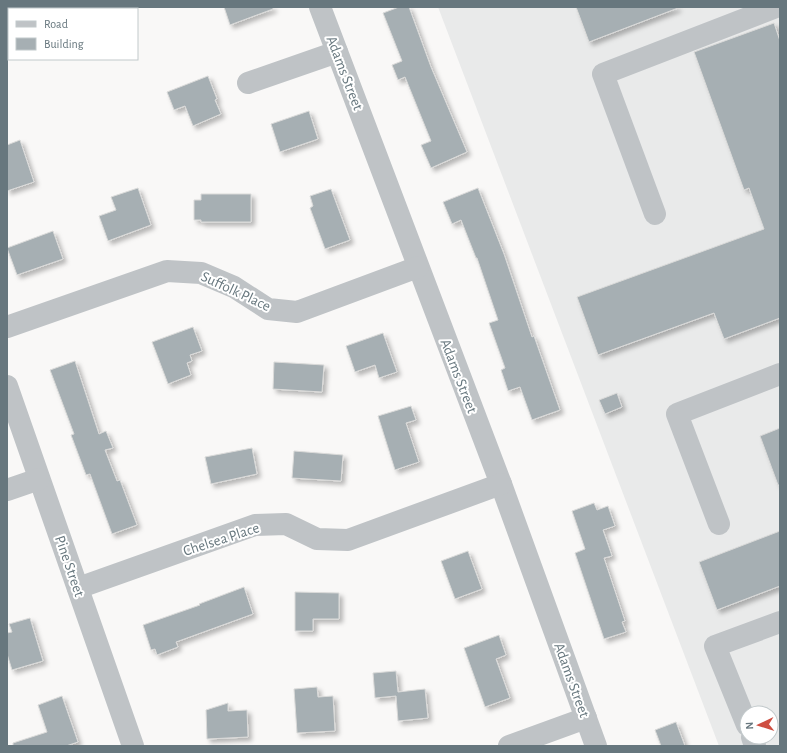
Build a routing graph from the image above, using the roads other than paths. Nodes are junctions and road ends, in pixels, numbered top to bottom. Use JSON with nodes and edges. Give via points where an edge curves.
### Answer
{"nodes":[{"id":1,"x":320,"y":7,"type":"edge"},
{"id":2,"x":776,"y":7,"type":"edge"},
{"id":3,"x":337,"y":52,"type":"junction"},
{"id":4,"x":248,"y":83,"type":"dead end"},
{"id":5,"x":655,"y":214,"type":"dead end"},
{"id":6,"x":418,"y":267,"type":"junction"},
{"id":7,"x":7,"y":327,"type":"edge"},
{"id":8,"x":780,"y":374,"type":"edge"},
{"id":9,"x":7,"y":386,"type":"edge"},
{"id":10,"x":39,"y":479,"type":"junction"},
{"id":11,"x":501,"y":484,"type":"junction"},
{"id":12,"x":7,"y":490,"type":"edge"},
{"id":13,"x":719,"y":524,"type":"dead end"},
{"id":14,"x":78,"y":588,"type":"junction"},
{"id":15,"x":780,"y":622,"type":"edge"},
{"id":16,"x":739,"y":705,"type":"edge"},
{"id":17,"x":586,"y":718,"type":"junction"},
{"id":18,"x":133,"y":746,"type":"edge"},
{"id":19,"x":510,"y":746,"type":"edge"},
{"id":20,"x":596,"y":746,"type":"edge"}],
"edges":[{"from":1,"to":3,"type":"street","name":"Adams Street"},
{"from":2,"to":5,"type":"street","via":[[603,74]]},
{"from":3,"to":4,"type":"street"},
{"from":3,"to":6,"type":"street","name":"Adams Street"},
{"from":6,"to":7,"type":"street","name":"Suffolk Place","via":[[297,312],[268,310],[234,287],[201,272],[167,271]]},
{"from":6,"to":11,"type":"street","name":"Adams Street"},
{"from":8,"to":13,"type":"street","via":[[677,414]]},
{"from":9,"to":10,"type":"street","name":"Pine Street"},
{"from":10,"to":12,"type":"street"},
{"from":10,"to":14,"type":"street","name":"Pine Street"},
{"from":11,"to":14,"type":"street","name":"Chelsea Place","via":[[348,540],[317,539],[286,524],[255,525]]},
{"from":11,"to":17,"type":"street","name":"Adams Street"},
{"from":14,"to":18,"type":"street","name":"Pine Street"},
{"from":15,"to":16,"type":"street","via":[[715,646]]},
{"from":17,"to":19,"type":"street"},
{"from":17,"to":20,"type":"street","name":"Adams Street"}]}
